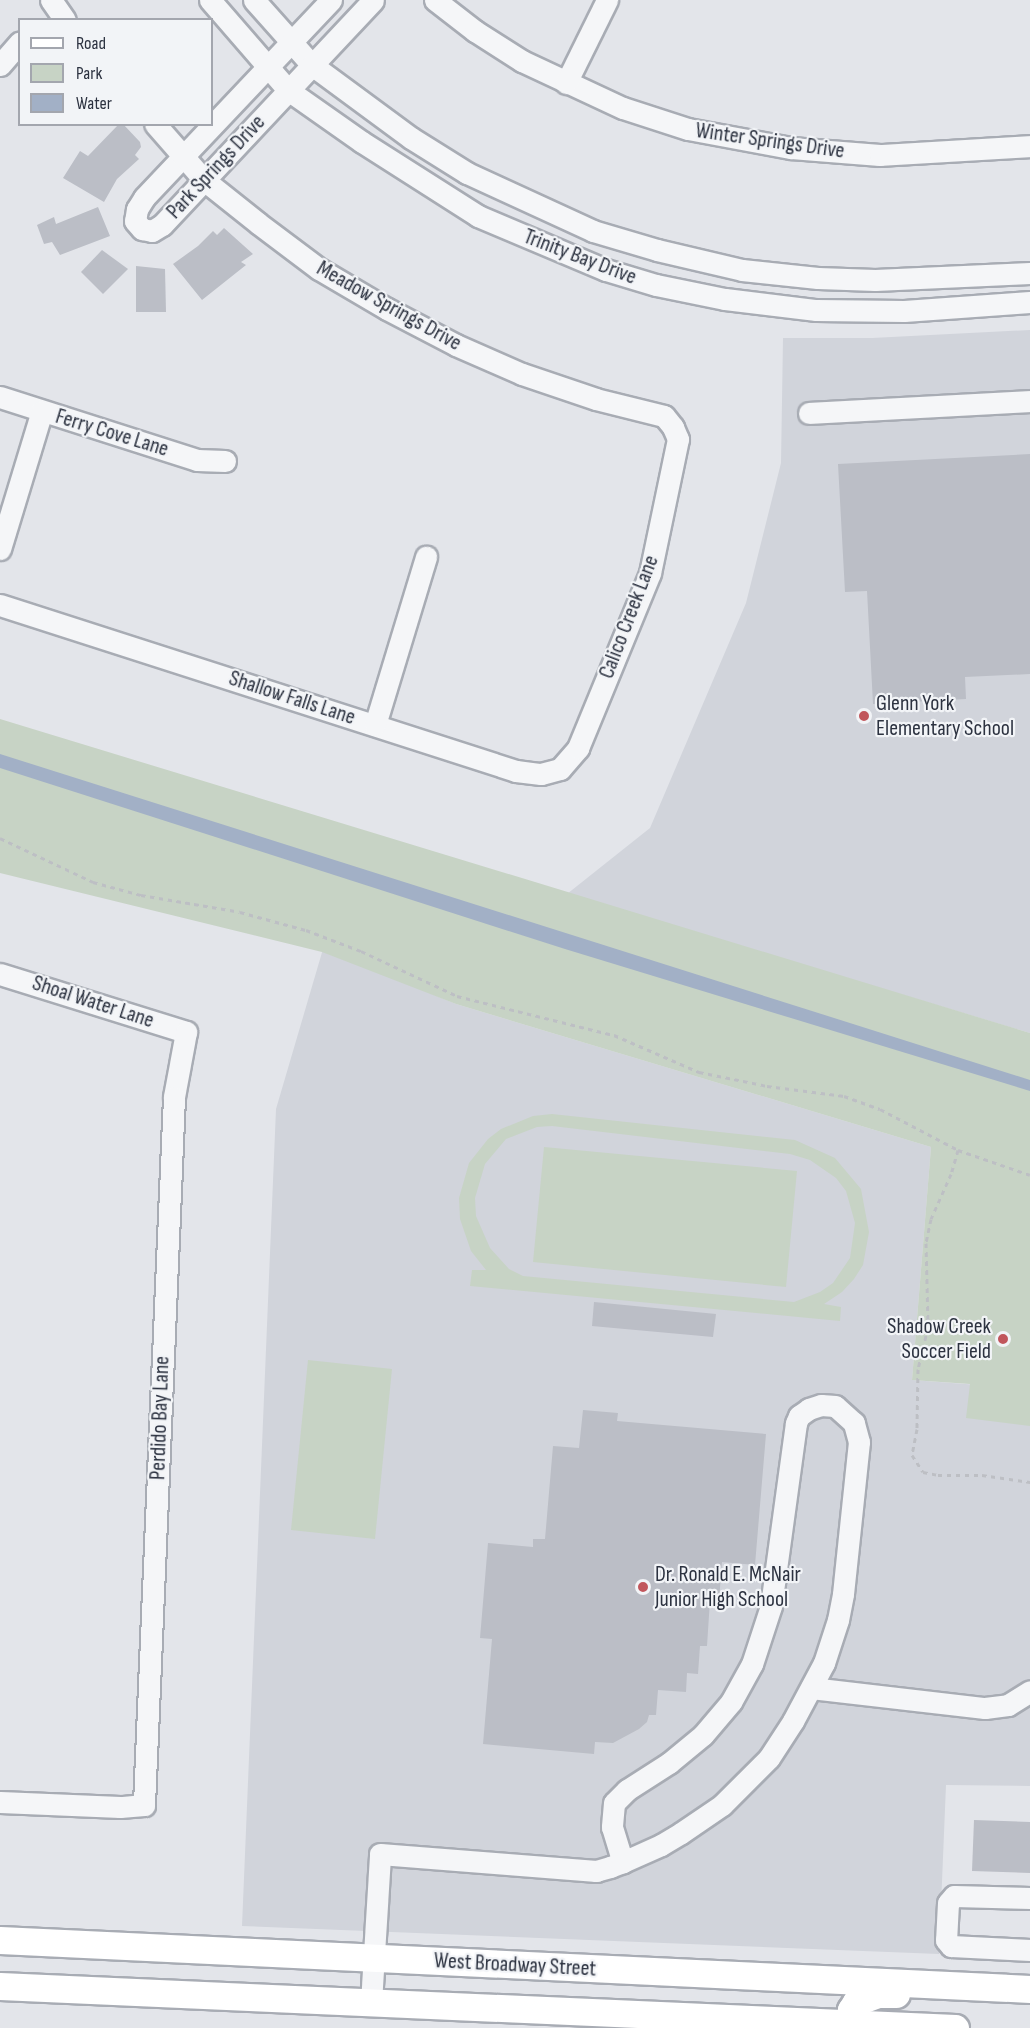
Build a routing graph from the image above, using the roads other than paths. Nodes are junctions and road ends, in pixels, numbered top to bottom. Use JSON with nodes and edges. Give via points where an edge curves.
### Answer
{"nodes":[{"id":1,"x":210,"y":0,"type":"edge"},
{"id":2,"x":254,"y":0,"type":"edge"},
{"id":3,"x":331,"y":0,"type":"edge"},
{"id":4,"x":373,"y":0,"type":"edge"},
{"id":5,"x":435,"y":0,"type":"edge"},
{"id":6,"x":607,"y":0,"type":"edge"},
{"id":7,"x":292,"y":42,"type":"junction"},
{"id":8,"x":18,"y":44,"type":"edge"},
{"id":9,"x":0,"y":65,"type":"edge"},
{"id":10,"x":312,"y":65,"type":"junction"},
{"id":11,"x":269,"y":67,"type":"junction"},
{"id":12,"x":566,"y":83,"type":"junction"},
{"id":13,"x":288,"y":90,"type":"junction"},
{"id":14,"x":157,"y":126,"type":"edge"},
{"id":15,"x":1030,"y":146,"type":"edge"},
{"id":16,"x":184,"y":157,"type":"junction"},
{"id":17,"x":204,"y":180,"type":"junction"},
{"id":18,"x":1030,"y":273,"type":"edge"},
{"id":19,"x":1030,"y":302,"type":"edge"},
{"id":20,"x":0,"y":397,"type":"edge"},
{"id":21,"x":42,"y":411,"type":"junction"},
{"id":22,"x":1029,"y":411,"type":"edge"},
{"id":23,"x":808,"y":413,"type":"dead end"},
{"id":24,"x":664,"y":416,"type":"joint"},
{"id":25,"x":225,"y":462,"type":"dead end"},
{"id":26,"x":0,"y":549,"type":"edge"},
{"id":27,"x":426,"y":557,"type":"dead end"},
{"id":28,"x":0,"y":605,"type":"edge"},
{"id":29,"x":375,"y":725,"type":"junction"},
{"id":30,"x":578,"y":748,"type":"joint"},
{"id":31,"x":0,"y":974,"type":"edge"},
{"id":32,"x":186,"y":1032,"type":"joint"},
{"id":33,"x":811,"y":1688,"type":"junction"},
{"id":34,"x":1030,"y":1691,"type":"edge"},
{"id":35,"x":0,"y":1802,"type":"edge"},
{"id":36,"x":623,"y":1862,"type":"junction"},
{"id":37,"x":1030,"y":1898,"type":"edge"},
{"id":38,"x":0,"y":1940,"type":"edge"},
{"id":39,"x":1030,"y":1950,"type":"edge"},
{"id":40,"x":373,"y":1958,"type":"junction"},
{"id":41,"x":0,"y":1986,"type":"edge"},
{"id":42,"x":972,"y":1986,"type":"junction"},
{"id":43,"x":1030,"y":1989,"type":"edge"},
{"id":44,"x":371,"y":2002,"type":"junction"},
{"id":45,"x":850,"y":2026,"type":"edge"},
{"id":46,"x":955,"y":2028,"type":"edge"}],
"edges":[{"from":1,"to":11,"type":"street","name":"Trinity Bay Drive"},
{"from":2,"to":7,"type":"street","name":"Trinity Bay Drive"},
{"from":3,"to":7,"type":"street","name":"Park Springs Drive"},
{"from":4,"to":10,"type":"street","name":"Park Springs Drive"},
{"from":5,"to":12,"type":"street","name":"Winter Springs Drive","via":[[522,61]]},
{"from":6,"to":12,"type":"street"},
{"from":7,"to":10,"type":"street","name":"Trinity Bay Drive"},
{"from":7,"to":11,"type":"street","name":"Park Springs Drive"},
{"from":8,"to":9,"type":"street"},
{"from":10,"to":13,"type":"street","name":"Park Springs Drive"},
{"from":10,"to":18,"type":"street","name":"Trinity Bay Drive","via":[[411,138],[467,173],[593,231],[657,250],[742,270],[818,278],[875,280]]},
{"from":11,"to":13,"type":"street","name":"Trinity Bay Drive"},
{"from":11,"to":16,"type":"street","name":"Park Springs Drive"},
{"from":12,"to":15,"type":"street","name":"Winter Springs Drive","via":[[623,108],[688,129],[791,148],[880,155]]},
{"from":13,"to":17,"type":"street","name":"Park Springs Drive"},
{"from":13,"to":19,"type":"street","name":"Trinity Bay Drive","via":[[478,216],[606,270],[656,285],[725,299],[816,310],[904,311]]},
{"from":14,"to":16,"type":"street","name":"Meadow Springs Drive"},
{"from":16,"to":17,"type":"street","name":"Meadow Springs Drive"},
{"from":16,"to":17,"type":"street","name":"Park Springs Drive","via":[[137,208],[135,220],[142,230],[152,231],[162,225]]},
{"from":17,"to":24,"type":"street","name":"Meadow Springs Drive","via":[[319,269],[456,345],[564,388]]},
{"from":20,"to":21,"type":"street","name":"Ferry Cove Lane"},
{"from":21,"to":25,"type":"street","name":"Ferry Cove Lane","via":[[197,460]]},
{"from":21,"to":26,"type":"street"},
{"from":22,"to":23,"type":"street"},
{"from":24,"to":30,"type":"street","name":"Calico Creek Lane","via":[[678,439],[650,573]]},
{"from":27,"to":29,"type":"street"},
{"from":28,"to":29,"type":"street","name":"Shallow Falls Lane"},
{"from":29,"to":30,"type":"street","name":"Shallow Falls Lane","via":[[516,771],[541,774],[560,769]]},
{"from":31,"to":32,"type":"street","name":"Shoal Water Lane"},
{"from":32,"to":35,"type":"street","name":"Perdido Bay Lane","via":[[174,1097],[144,1805]]},
{"from":33,"to":34,"type":"street","via":[[985,1708],[1008,1705]]},
{"from":33,"to":36,"type":"street","via":[[769,1758],[740,1789],[671,1839]]},
{"from":33,"to":36,"type":"street","via":[[838,1620],[859,1442],[851,1418],[828,1405],[809,1408],[796,1423],[771,1606],[752,1664],[731,1702],[703,1735],[614,1803],[612,1827]]},
{"from":36,"to":40,"type":"street","via":[[584,1872],[380,1854]]},
{"from":37,"to":39,"type":"street","via":[[954,1896],[948,1903],[946,1940],[951,1946]]},
{"from":38,"to":40,"type":"main road","name":"West Broadway Street"},
{"from":40,"to":42,"type":"main road","name":"West Broadway Street"},
{"from":40,"to":44,"type":"street"},
{"from":41,"to":44,"type":"main road","name":"West Broadway Street"},
{"from":42,"to":43,"type":"main road","name":"West Broadway Street"},
{"from":42,"to":45,"type":"main road","via":[[939,1993],[866,1996],[851,2010]]},
{"from":44,"to":45,"type":"main road","name":"West Broadway Street"},
{"from":45,"to":46,"type":"main road","name":"West Broadway Street"}]}
